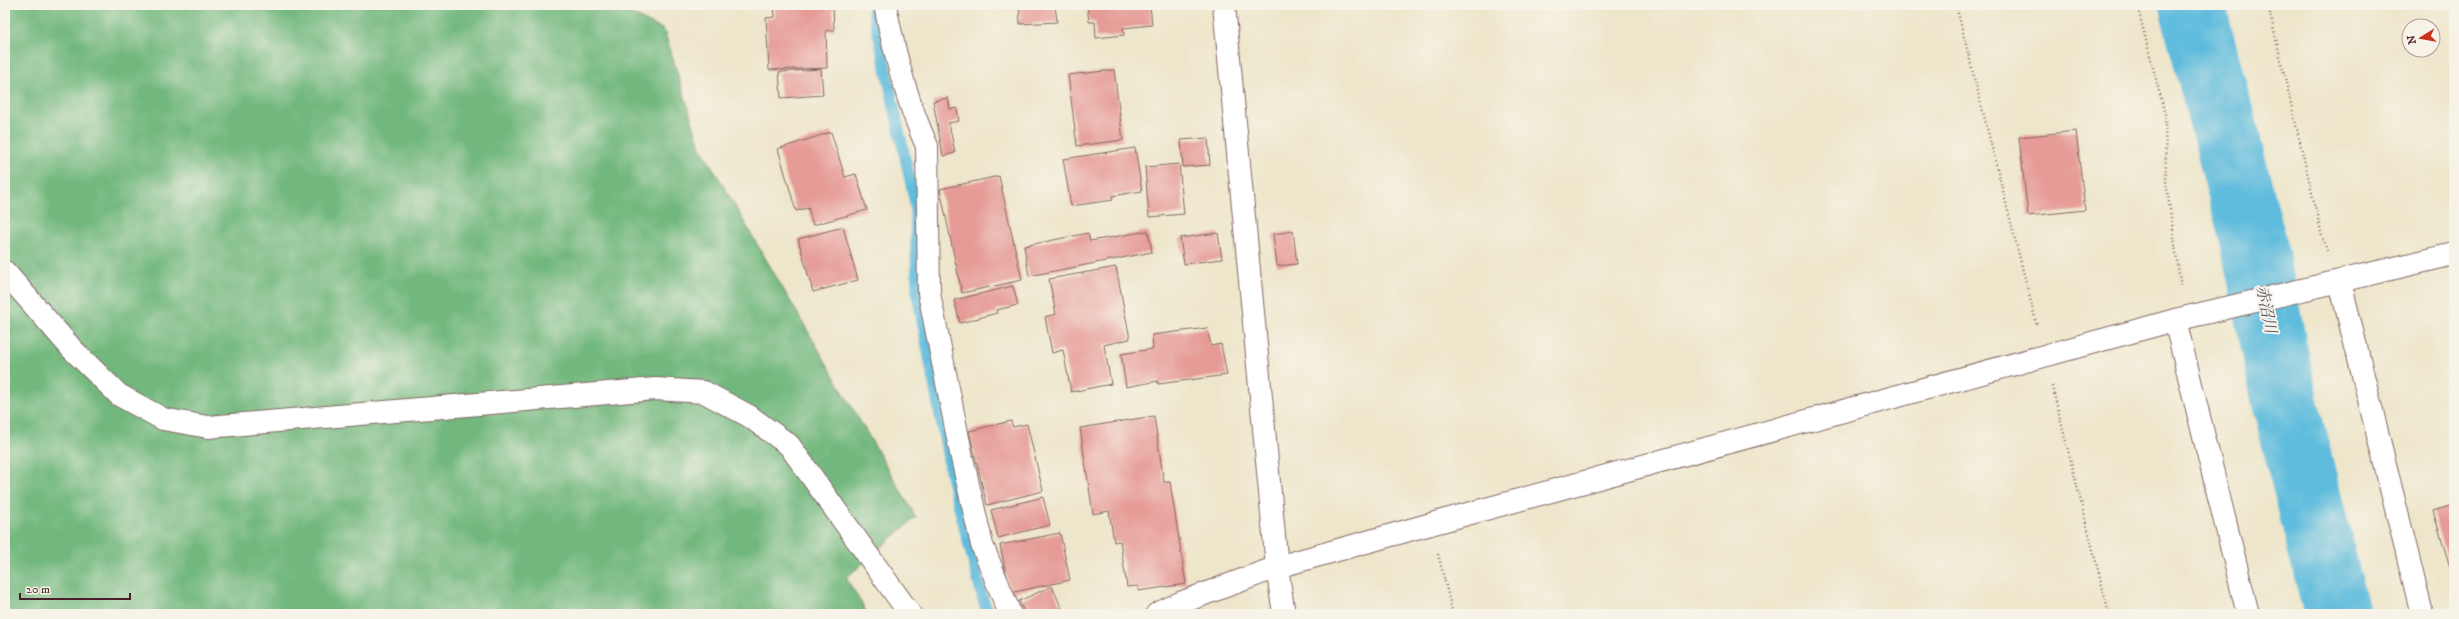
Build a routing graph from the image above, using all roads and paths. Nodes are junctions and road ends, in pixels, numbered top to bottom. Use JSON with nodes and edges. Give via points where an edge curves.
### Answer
{"nodes":[{"id":1,"x":885,"y":5,"type":"edge"},
{"id":2,"x":1224,"y":5,"type":"edge"},
{"id":3,"x":1956,"y":5,"type":"edge"},
{"id":4,"x":2137,"y":5,"type":"edge"},
{"id":5,"x":2268,"y":5,"type":"edge"},
{"id":6,"x":2454,"y":254,"type":"edge"},
{"id":7,"x":5,"y":272,"type":"edge"},
{"id":8,"x":2340,"y":282,"type":"junction"},
{"id":9,"x":2175,"y":320,"type":"junction"},
{"id":10,"x":2045,"y":355,"type":"junction"},
{"id":11,"x":1431,"y":524,"type":"junction"},
{"id":12,"x":1277,"y":567,"type":"junction"},
{"id":13,"x":910,"y":614,"type":"edge"},
{"id":14,"x":1010,"y":614,"type":"edge"},
{"id":15,"x":1157,"y":614,"type":"edge"},
{"id":16,"x":1284,"y":614,"type":"edge"},
{"id":17,"x":1454,"y":614,"type":"edge"},
{"id":18,"x":2109,"y":614,"type":"edge"},
{"id":19,"x":2248,"y":614,"type":"edge"},
{"id":20,"x":2422,"y":614,"type":"edge"}],
"edges":[{"from":1,"to":14,"type":"street","via":[[917,125],[927,146],[929,293],[962,458],[982,545]]},
{"from":2,"to":12,"type":"street"},
{"from":3,"to":10,"type":"path"},
{"from":4,"to":9,"type":"path","via":[[2165,114],[2166,182],[2182,291]]},
{"from":5,"to":8,"type":"path","via":[[2322,236]]},
{"from":6,"to":8,"type":"street"},
{"from":7,"to":13,"type":"street","via":[[72,349],[119,395],[163,419],[208,427],[655,389],[704,392],[748,416],[788,445]]},
{"from":8,"to":9,"type":"street"},
{"from":8,"to":20,"type":"street"},
{"from":9,"to":10,"type":"street"},
{"from":9,"to":19,"type":"street"},
{"from":10,"to":11,"type":"street"},
{"from":10,"to":18,"type":"path"},
{"from":11,"to":12,"type":"street"},
{"from":11,"to":17,"type":"path"},
{"from":12,"to":15,"type":"street"},
{"from":12,"to":16,"type":"street"}]}
